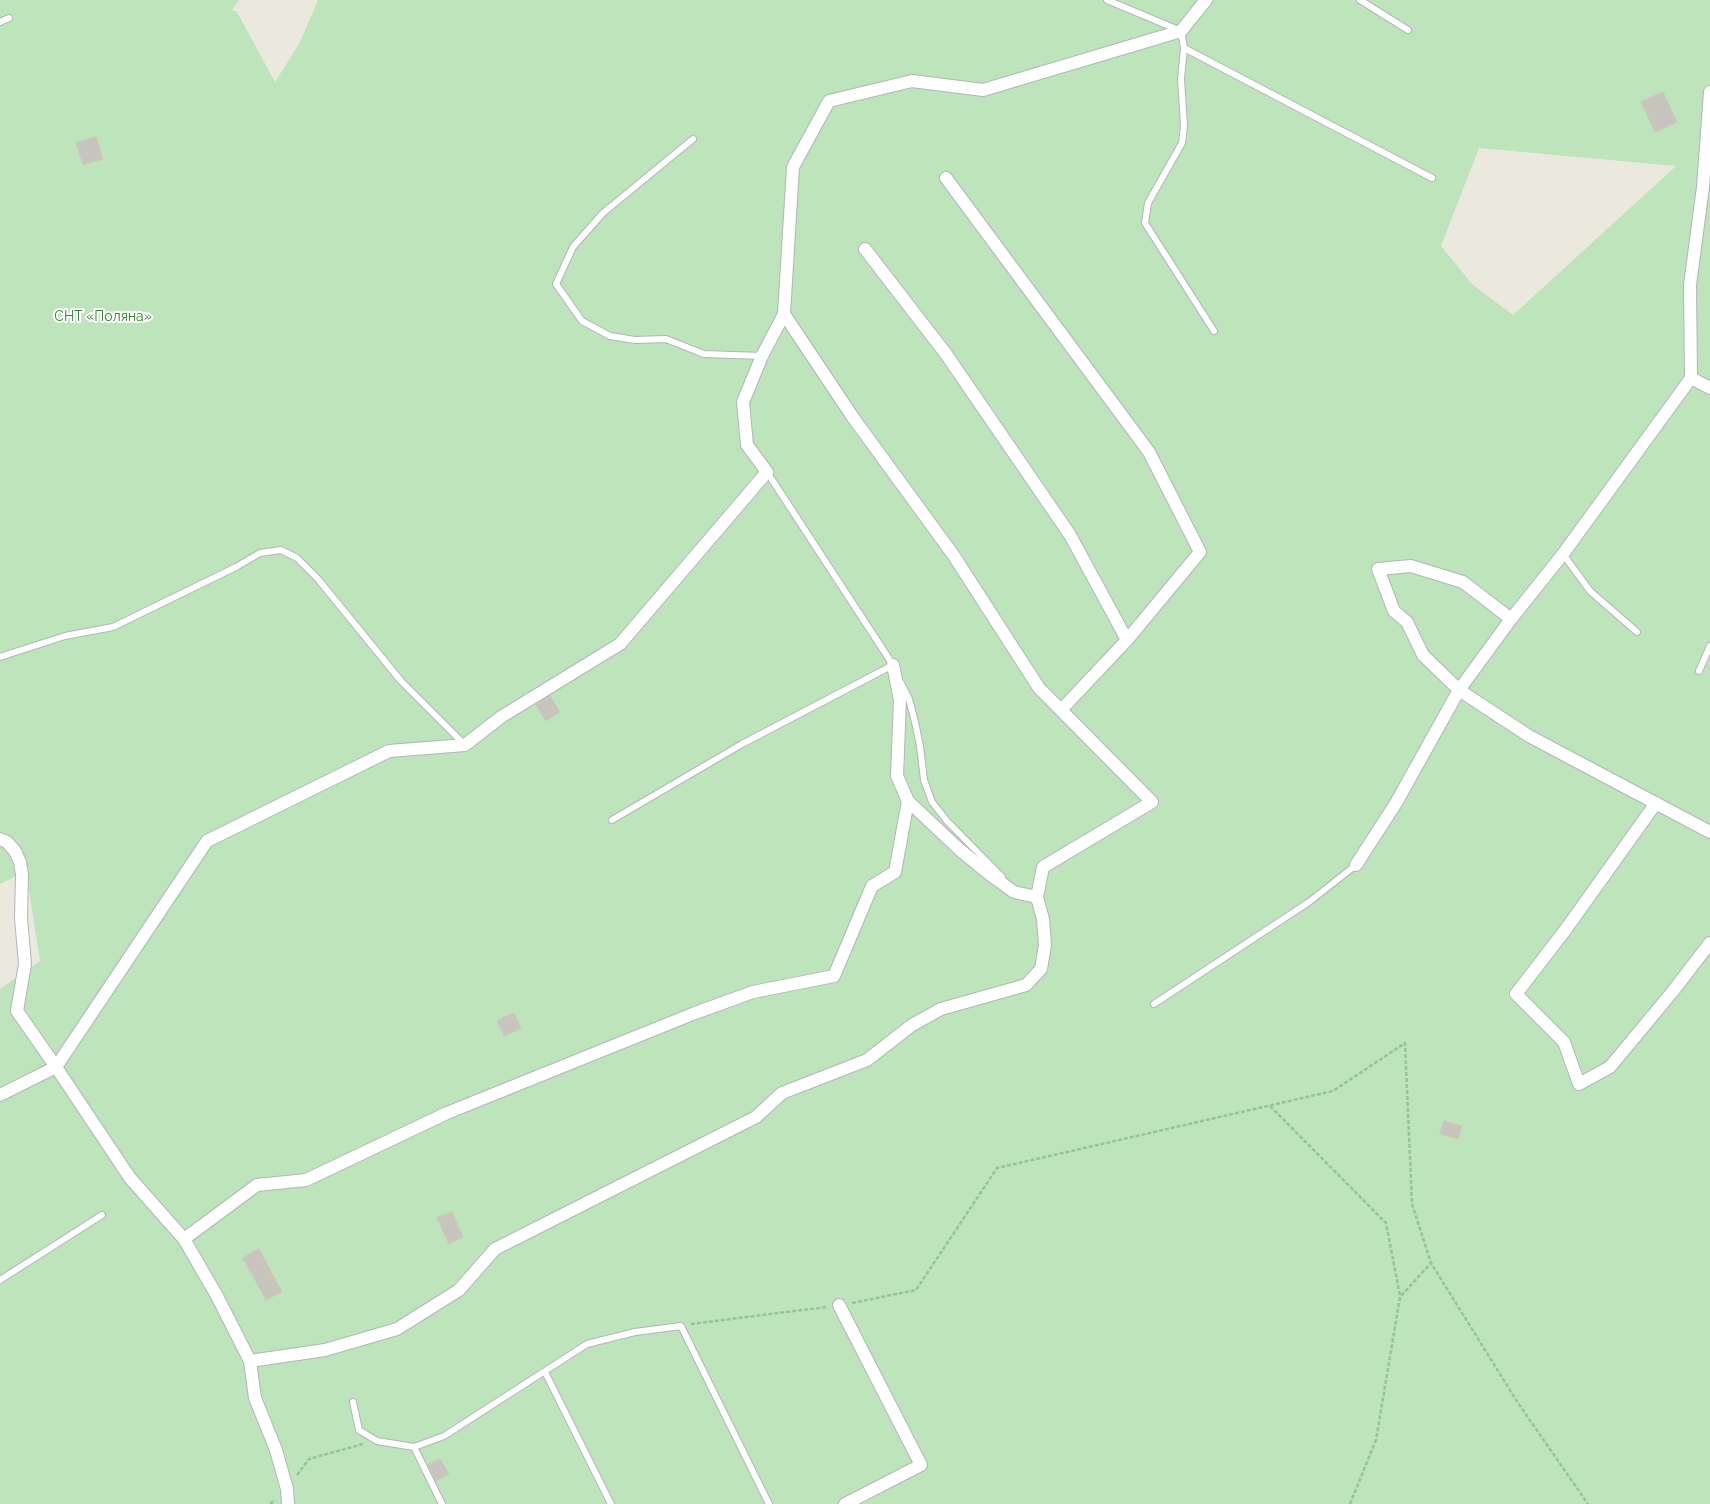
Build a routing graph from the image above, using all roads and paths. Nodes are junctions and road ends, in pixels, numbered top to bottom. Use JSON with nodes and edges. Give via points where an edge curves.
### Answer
{"nodes":[{"id":1,"x":1107,"y":0,"type":"edge"},
{"id":2,"x":1206,"y":0,"type":"edge"},
{"id":3,"x":1360,"y":0,"type":"edge"},
{"id":4,"x":9,"y":18,"type":"dead end"},
{"id":5,"x":0,"y":22,"type":"edge"},
{"id":6,"x":1408,"y":30,"type":"dead end"},
{"id":7,"x":1181,"y":31,"type":"junction"},
{"id":8,"x":1184,"y":48,"type":"junction"},
{"id":9,"x":1710,"y":92,"type":"edge"},
{"id":10,"x":693,"y":139,"type":"dead end"},
{"id":11,"x":946,"y":178,"type":"dead end"},
{"id":12,"x":1432,"y":178,"type":"dead end"},
{"id":13,"x":865,"y":249,"type":"dead end"},
{"id":14,"x":784,"y":314,"type":"junction"},
{"id":15,"x":1214,"y":331,"type":"dead end"},
{"id":16,"x":762,"y":356,"type":"junction"},
{"id":17,"x":1691,"y":378,"type":"junction"},
{"id":18,"x":1710,"y":388,"type":"edge"},
{"id":19,"x":767,"y":472,"type":"junction"},
{"id":20,"x":1563,"y":554,"type":"junction"},
{"id":21,"x":1511,"y":619,"type":"junction"},
{"id":22,"x":1637,"y":632,"type":"dead end"},
{"id":23,"x":1127,"y":640,"type":"junction"},
{"id":24,"x":1710,"y":646,"type":"edge"},
{"id":25,"x":0,"y":657,"type":"edge"},
{"id":26,"x":893,"y":665,"type":"junction"},
{"id":27,"x":1699,"y":671,"type":"dead end"},
{"id":28,"x":1459,"y":690,"type":"junction"},
{"id":29,"x":1062,"y":710,"type":"junction"},
{"id":30,"x":465,"y":746,"type":"junction"},
{"id":31,"x":908,"y":801,"type":"junction"},
{"id":32,"x":1656,"y":803,"type":"junction"},
{"id":33,"x":612,"y":820,"type":"dead end"},
{"id":34,"x":1710,"y":832,"type":"edge"},
{"id":35,"x":0,"y":839,"type":"edge"},
{"id":36,"x":1356,"y":865,"type":"joint"},
{"id":37,"x":1037,"y":897,"type":"junction"},
{"id":38,"x":1710,"y":942,"type":"edge"},
{"id":39,"x":1154,"y":1004,"type":"dead end"},
{"id":40,"x":56,"y":1067,"type":"junction"},
{"id":41,"x":0,"y":1095,"type":"edge"},
{"id":42,"x":1270,"y":1106,"type":"junction"},
{"id":43,"x":102,"y":1215,"type":"dead end"},
{"id":44,"x":184,"y":1239,"type":"junction"},
{"id":45,"x":1430,"y":1263,"type":"junction"},
{"id":46,"x":0,"y":1280,"type":"edge"},
{"id":47,"x":1400,"y":1296,"type":"junction"},
{"id":48,"x":839,"y":1305,"type":"junction"},
{"id":49,"x":681,"y":1326,"type":"junction"},
{"id":50,"x":250,"y":1362,"type":"junction"},
{"id":51,"x":545,"y":1372,"type":"junction"},
{"id":52,"x":353,"y":1402,"type":"dead end"},
{"id":53,"x":377,"y":1441,"type":"junction"},
{"id":54,"x":414,"y":1447,"type":"junction"},
{"id":55,"x":287,"y":1488,"type":"junction"},
{"id":56,"x":288,"y":1504,"type":"edge"},
{"id":57,"x":442,"y":1504,"type":"edge"},
{"id":58,"x":611,"y":1504,"type":"edge"},
{"id":59,"x":769,"y":1504,"type":"edge"},
{"id":60,"x":845,"y":1504,"type":"edge"},
{"id":61,"x":1350,"y":1504,"type":"edge"},
{"id":62,"x":1588,"y":1504,"type":"edge"}],
"edges":[{"from":1,"to":7,"type":"lane"},
{"from":2,"to":7,"type":"street"},
{"from":3,"to":6,"type":"lane"},
{"from":4,"to":5,"type":"lane"},
{"from":7,"to":8,"type":"lane"},
{"from":7,"to":14,"type":"street","via":[[983,90],[912,81],[829,101],[793,168]]},
{"from":8,"to":12,"type":"lane"},
{"from":8,"to":15,"type":"lane","via":[[1182,143],[1148,203],[1145,223]]},
{"from":9,"to":17,"type":"street","via":[[1703,187],[1690,285]]},
{"from":10,"to":16,"type":"lane","via":[[603,213],[573,247],[556,284],[582,321],[610,336],[635,340],[666,339],[704,354]]},
{"from":11,"to":23,"type":"street","via":[[1149,452],[1200,552]]},
{"from":13,"to":23,"type":"street","via":[[946,354],[1070,535]]},
{"from":14,"to":16,"type":"street"},
{"from":14,"to":29,"type":"street","via":[[852,416],[954,556],[1039,688]]},
{"from":16,"to":19,"type":"street","via":[[743,402],[747,445]]},
{"from":17,"to":18,"type":"street"},
{"from":17,"to":20,"type":"street"},
{"from":19,"to":26,"type":"lane"},
{"from":19,"to":30,"type":"street","via":[[620,644],[501,717]]},
{"from":20,"to":21,"type":"street"},
{"from":20,"to":22,"type":"lane","via":[[1590,591]]},
{"from":21,"to":28,"type":"street"},
{"from":21,"to":28,"type":"street","via":[[1463,582],[1411,566],[1378,569],[1394,612],[1407,622],[1423,655]]},
{"from":23,"to":29,"type":"street"},
{"from":24,"to":27,"type":"lane"},
{"from":25,"to":30,"type":"lane","via":[[65,636],[113,627],[260,553],[281,550],[297,558],[318,579],[401,681]]},
{"from":26,"to":31,"type":"street","via":[[900,700],[897,776]]},
{"from":26,"to":33,"type":"lane","via":[[742,744]]},
{"from":26,"to":37,"type":"lane","via":[[915,722],[924,780],[932,802],[991,867],[1014,887]]},
{"from":28,"to":32,"type":"street","via":[[1529,736]]},
{"from":28,"to":36,"type":"street","via":[[1396,803]]},
{"from":29,"to":37,"type":"street","via":[[1152,802],[1044,867]]},
{"from":30,"to":40,"type":"street","via":[[389,751],[207,842]]},
{"from":31,"to":37,"type":"street","via":[[992,876],[1014,892]]},
{"from":31,"to":44,"type":"street","via":[[895,872],[872,886],[834,976],[753,992],[695,1012],[447,1113],[306,1180],[257,1185]]},
{"from":32,"to":34,"type":"street"},
{"from":32,"to":38,"type":"street","via":[[1516,994],[1564,1042],[1579,1084],[1610,1067]]},
{"from":35,"to":40,"type":"street","via":[[7,842],[15,851],[22,874],[21,918],[25,964],[17,1011]]},
{"from":36,"to":39,"type":"lane","via":[[1309,902]]},
{"from":37,"to":50,"type":"street","via":[[1043,919],[1045,945],[1041,969],[1026,985],[941,1009],[912,1025],[867,1060],[782,1093],[756,1117],[495,1249],[459,1290],[397,1329],[325,1350]]},
{"from":40,"to":41,"type":"street"},
{"from":40,"to":44,"type":"street","via":[[130,1178]]},
{"from":42,"to":45,"type":"path","via":[[1333,1091],[1405,1043],[1412,1204]]},
{"from":42,"to":47,"type":"path","via":[[1386,1223]]},
{"from":42,"to":48,"type":"path","via":[[997,1168],[916,1290]]},
{"from":43,"to":46,"type":"lane"},
{"from":44,"to":50,"type":"street","via":[[217,1296]]},
{"from":45,"to":47,"type":"path"},
{"from":45,"to":62,"type":"path","via":[[1518,1403]]},
{"from":47,"to":61,"type":"path","via":[[1376,1440]]},
{"from":48,"to":49,"type":"path"},
{"from":48,"to":60,"type":"street","via":[[921,1465]]},
{"from":49,"to":51,"type":"lane","via":[[635,1332],[587,1344]]},
{"from":49,"to":59,"type":"lane"},
{"from":50,"to":55,"type":"street","via":[[255,1398],[276,1450]]},
{"from":51,"to":54,"type":"lane","via":[[444,1436]]},
{"from":51,"to":58,"type":"lane"},
{"from":52,"to":53,"type":"lane","via":[[359,1430]]},
{"from":53,"to":54,"type":"lane"},
{"from":53,"to":55,"type":"path","via":[[308,1459]]},
{"from":54,"to":57,"type":"lane"},
{"from":55,"to":56,"type":"street"}]}
